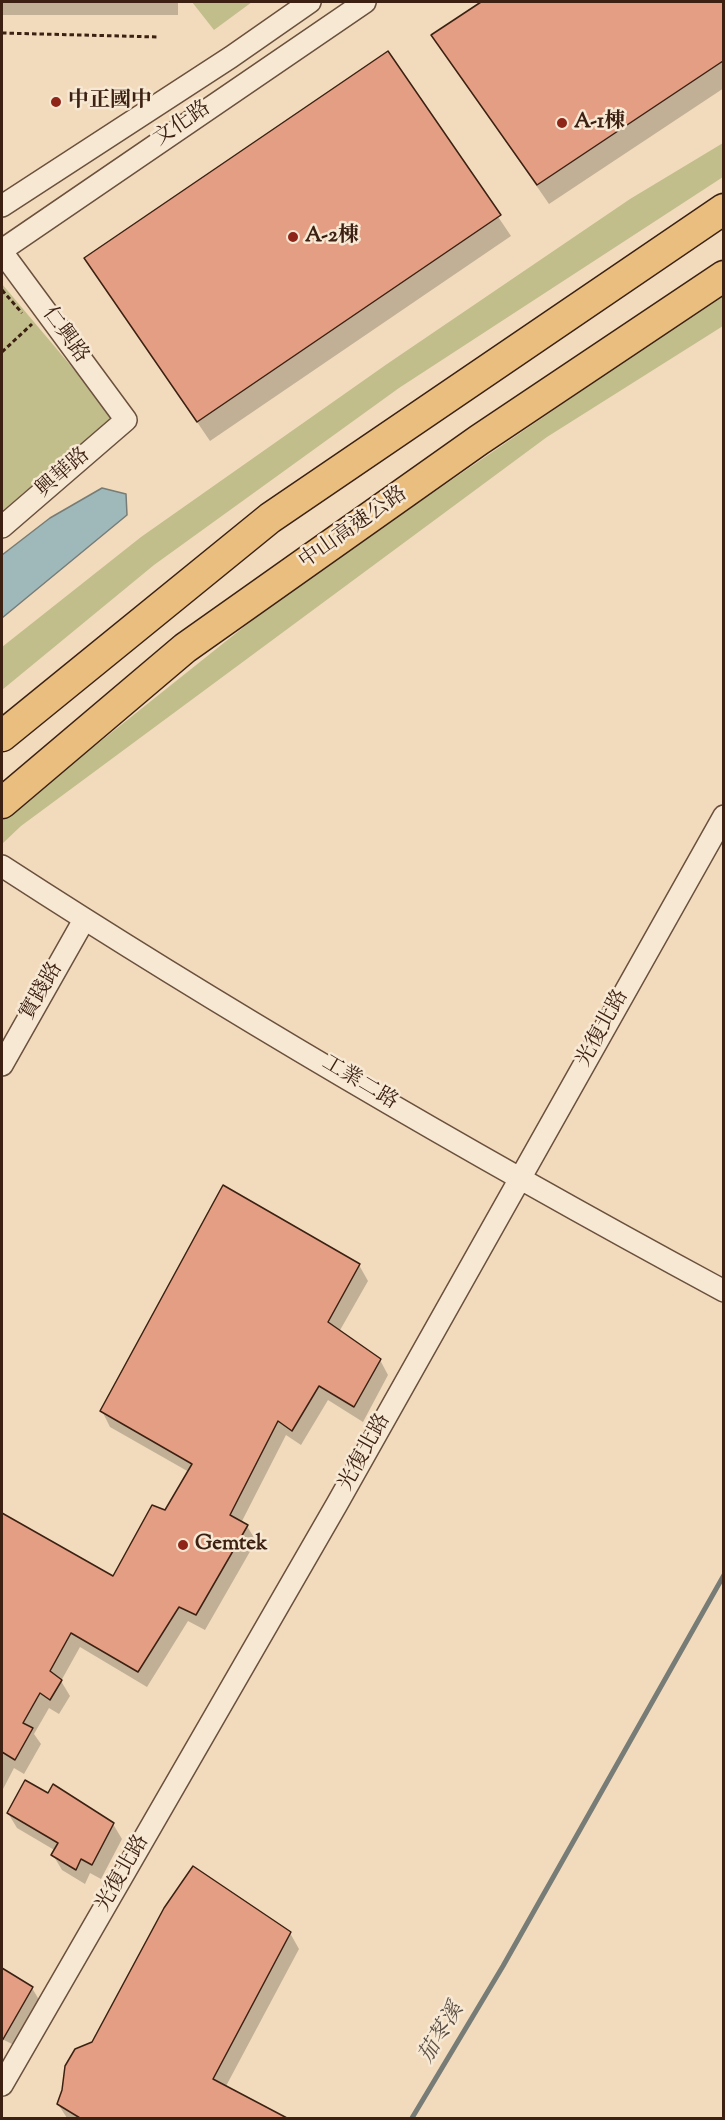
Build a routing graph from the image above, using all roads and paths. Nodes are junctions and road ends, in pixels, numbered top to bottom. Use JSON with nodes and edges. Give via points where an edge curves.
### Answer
{"nodes":[{"id":1,"x":310,"y":2,"type":"edge"},
{"id":2,"x":365,"y":2,"type":"edge"},
{"id":3,"x":2,"y":33,"type":"edge"},
{"id":4,"x":159,"y":37,"type":"dead end"},
{"id":5,"x":2,"y":206,"type":"edge"},
{"id":6,"x":723,"y":209,"type":"edge"},
{"id":7,"x":2,"y":251,"type":"edge"},
{"id":8,"x":723,"y":276,"type":"edge"},
{"id":9,"x":2,"y":290,"type":"edge"},
{"id":10,"x":2,"y":352,"type":"edge"},
{"id":11,"x":126,"y":420,"type":"joint"},
{"id":12,"x":2,"y":527,"type":"edge"},
{"id":13,"x":2,"y":736,"type":"edge"},
{"id":14,"x":2,"y":803,"type":"edge"},
{"id":15,"x":723,"y":816,"type":"edge"},
{"id":16,"x":2,"y":866,"type":"edge"},
{"id":17,"x":84,"y":920,"type":"junction"},
{"id":18,"x":2,"y":1065,"type":"edge"},
{"id":19,"x":520,"y":1180,"type":"junction"},
{"id":20,"x":723,"y":1291,"type":"edge"},
{"id":21,"x":2,"y":2085,"type":"edge"}],
"edges":[{"from":1,"to":5,"type":"street"},
{"from":2,"to":7,"type":"street","name":"文化路"},
{"from":3,"to":4,"type":"path"},
{"from":6,"to":13,"type":"highway","via":[[270,518]]},
{"from":7,"to":11,"type":"street","name":"仁興路"},
{"from":8,"to":14,"type":"highway","name":"中山高速公路","via":[[479,440],[185,648]]},
{"from":9,"to":10,"type":"path","via":[[32,324]]},
{"from":11,"to":12,"type":"street","name":"興華路"},
{"from":15,"to":19,"type":"street","name":"光復北路"},
{"from":16,"to":17,"type":"street","name":"工業二路"},
{"from":17,"to":18,"type":"street","name":"實踐路"},
{"from":17,"to":19,"type":"street","name":"工業二路"},
{"from":19,"to":20,"type":"street","name":"工業二路"},
{"from":19,"to":21,"type":"street","name":"光復北路"}]}
